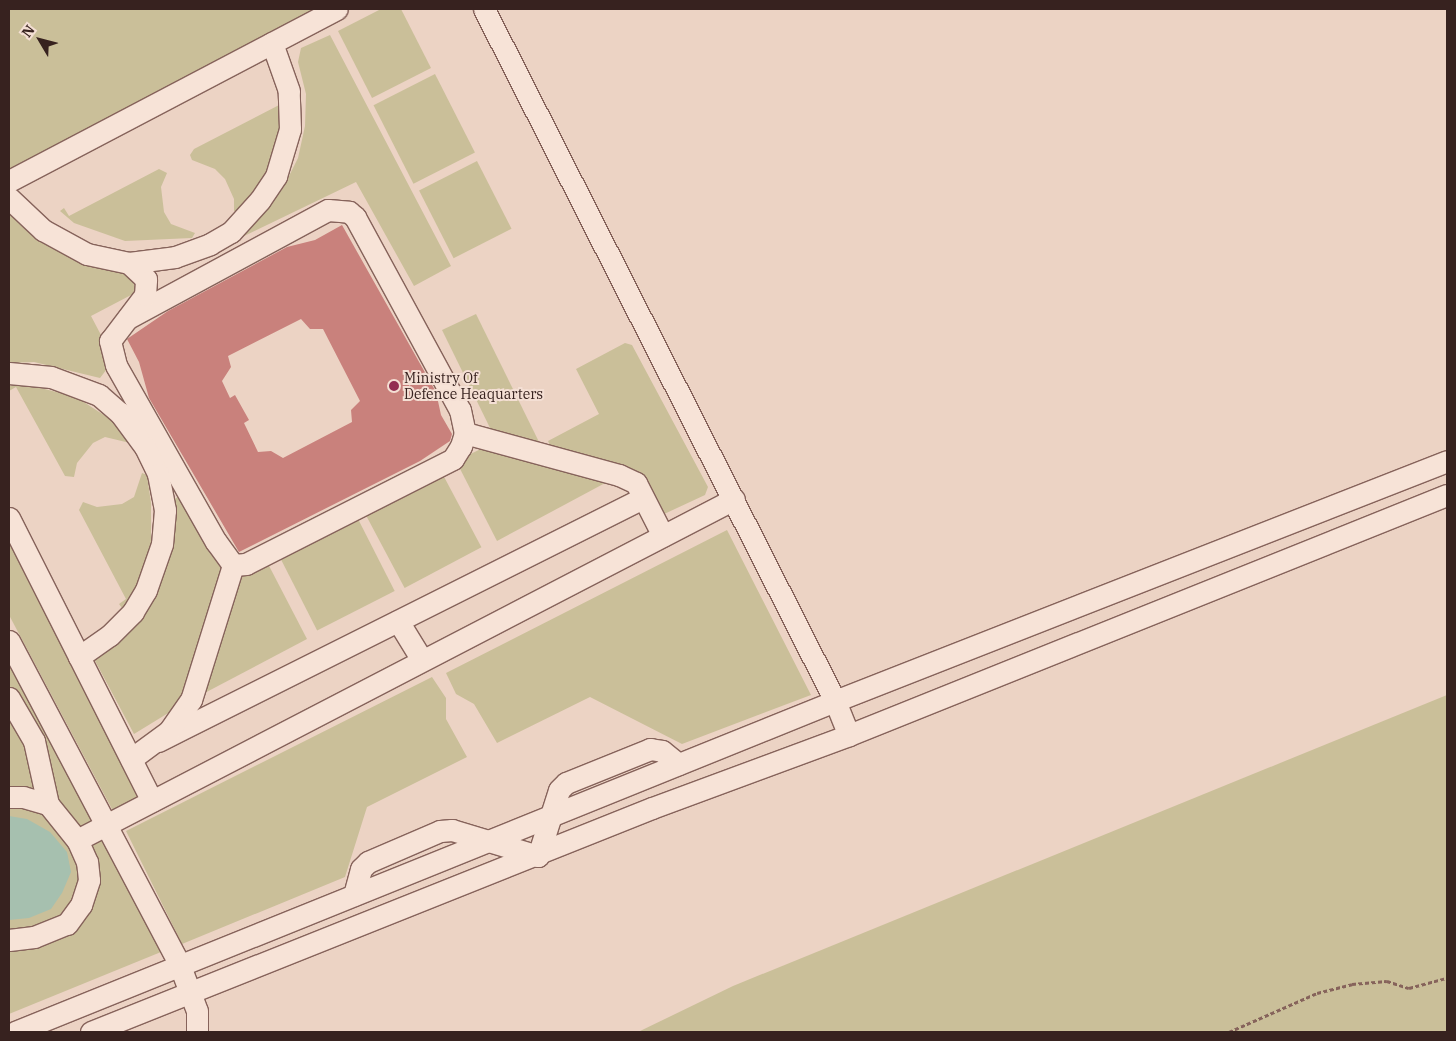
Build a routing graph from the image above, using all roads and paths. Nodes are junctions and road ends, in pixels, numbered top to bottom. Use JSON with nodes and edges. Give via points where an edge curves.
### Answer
{"nodes":[{"id":1,"x":337,"y":9,"type":"edge"},
{"id":2,"x":484,"y":9,"type":"edge"},
{"id":3,"x":272,"y":43,"type":"junction"},
{"id":4,"x":9,"y":181,"type":"edge"},
{"id":5,"x":9,"y":198,"type":"edge"},
{"id":6,"x":129,"y":263,"type":"junction"},
{"id":7,"x":128,"y":318,"type":"junction"},
{"id":8,"x":116,"y":365,"type":"junction"},
{"id":9,"x":9,"y":373,"type":"edge"},
{"id":10,"x":99,"y":395,"type":"junction"},
{"id":11,"x":465,"y":433,"type":"junction"},
{"id":12,"x":1447,"y":461,"type":"edge"},
{"id":13,"x":1447,"y":495,"type":"edge"},
{"id":14,"x":644,"y":498,"type":"junction"},
{"id":15,"x":734,"y":499,"type":"junction"},
{"id":16,"x":9,"y":518,"type":"edge"},
{"id":17,"x":663,"y":536,"type":"junction"},
{"id":18,"x":233,"y":565,"type":"junction"},
{"id":19,"x":398,"y":621,"type":"junction"},
{"id":20,"x":9,"y":641,"type":"edge"},
{"id":21,"x":79,"y":657,"type":"junction"},
{"id":22,"x":422,"y":660,"type":"junction"},
{"id":23,"x":9,"y":698,"type":"edge"},
{"id":24,"x":835,"y":701,"type":"junction"},
{"id":25,"x":849,"y":735,"type":"junction"},
{"id":26,"x":158,"y":741,"type":"junction"},
{"id":27,"x":131,"y":759,"type":"junction"},
{"id":28,"x":9,"y":797,"type":"edge"},
{"id":29,"x":152,"y":801,"type":"junction"},
{"id":30,"x":48,"y":804,"type":"junction"},
{"id":31,"x":552,"y":815,"type":"junction"},
{"id":32,"x":105,"y":826,"type":"junction"},
{"id":33,"x":77,"y":840,"type":"junction"},
{"id":34,"x":488,"y":841,"type":"junction"},
{"id":35,"x":538,"y":856,"type":"junction"},
{"id":36,"x":9,"y":940,"type":"edge"},
{"id":37,"x":180,"y":966,"type":"junction"},
{"id":38,"x":1447,"y":978,"type":"edge"},
{"id":39,"x":192,"y":993,"type":"junction"},
{"id":40,"x":15,"y":1032,"type":"edge"},
{"id":41,"x":91,"y":1032,"type":"edge"},
{"id":42,"x":197,"y":1032,"type":"edge"},
{"id":43,"x":1229,"y":1032,"type":"edge"}],
"edges":[{"from":1,"to":3,"type":"street"},
{"from":2,"to":15,"type":"street"},
{"from":3,"to":4,"type":"street"},
{"from":3,"to":6,"type":"street","via":[[289,91],[290,129],[286,150],[269,187],[231,232],[210,244],[175,257]]},
{"from":5,"to":6,"type":"street","via":[[43,230],[88,254]]},
{"from":6,"to":7,"type":"street","via":[[146,279],[145,295]]},
{"from":7,"to":8,"type":"street","via":[[110,341]]},
{"from":7,"to":11,"type":"street","via":[[328,210],[349,212],[355,217],[460,410]]},
{"from":8,"to":10,"type":"street"},
{"from":8,"to":18,"type":"street","via":[[216,542]]},
{"from":9,"to":10,"type":"street","via":[[52,378]]},
{"from":10,"to":21,"type":"street","via":[[120,413],[145,447],[158,474],[165,510],[162,544],[146,590],[133,612],[110,635]]},
{"from":11,"to":14,"type":"street","via":[[619,475],[636,483]]},
{"from":11,"to":18,"type":"street","via":[[453,459],[246,564]]},
{"from":12,"to":24,"type":"street"},
{"from":13,"to":25,"type":"street"},
{"from":14,"to":17,"type":"street"},
{"from":14,"to":19,"type":"street"},
{"from":15,"to":17,"type":"street"},
{"from":15,"to":24,"type":"street"},
{"from":16,"to":21,"type":"street"},
{"from":17,"to":22,"type":"street"},
{"from":18,"to":26,"type":"street","via":[[191,700]]},
{"from":19,"to":22,"type":"street"},
{"from":19,"to":26,"type":"street"},
{"from":20,"to":32,"type":"street"},
{"from":21,"to":27,"type":"street"},
{"from":22,"to":29,"type":"street"},
{"from":23,"to":30,"type":"street","via":[[34,741]]},
{"from":24,"to":25,"type":"street"},
{"from":24,"to":31,"type":"street"},
{"from":25,"to":35,"type":"street","via":[[652,808]]},
{"from":26,"to":27,"type":"street"},
{"from":27,"to":29,"type":"street"},
{"from":28,"to":30,"type":"street"},
{"from":29,"to":32,"type":"street"},
{"from":30,"to":33,"type":"street"},
{"from":31,"to":34,"type":"street"},
{"from":31,"to":35,"type":"street"},
{"from":32,"to":33,"type":"street"},
{"from":32,"to":37,"type":"street"},
{"from":33,"to":36,"type":"street","via":[[87,862],[89,880],[82,906],[66,924],[34,937]]},
{"from":34,"to":35,"type":"street"},
{"from":34,"to":37,"type":"street"},
{"from":35,"to":39,"type":"street"},
{"from":37,"to":39,"type":"street"},
{"from":37,"to":40,"type":"street"},
{"from":38,"to":43,"type":"path","via":[[1409,988],[1387,981],[1352,984],[1317,993]]},
{"from":39,"to":41,"type":"street"},
{"from":39,"to":42,"type":"street","via":[[197,1011]]}]}
